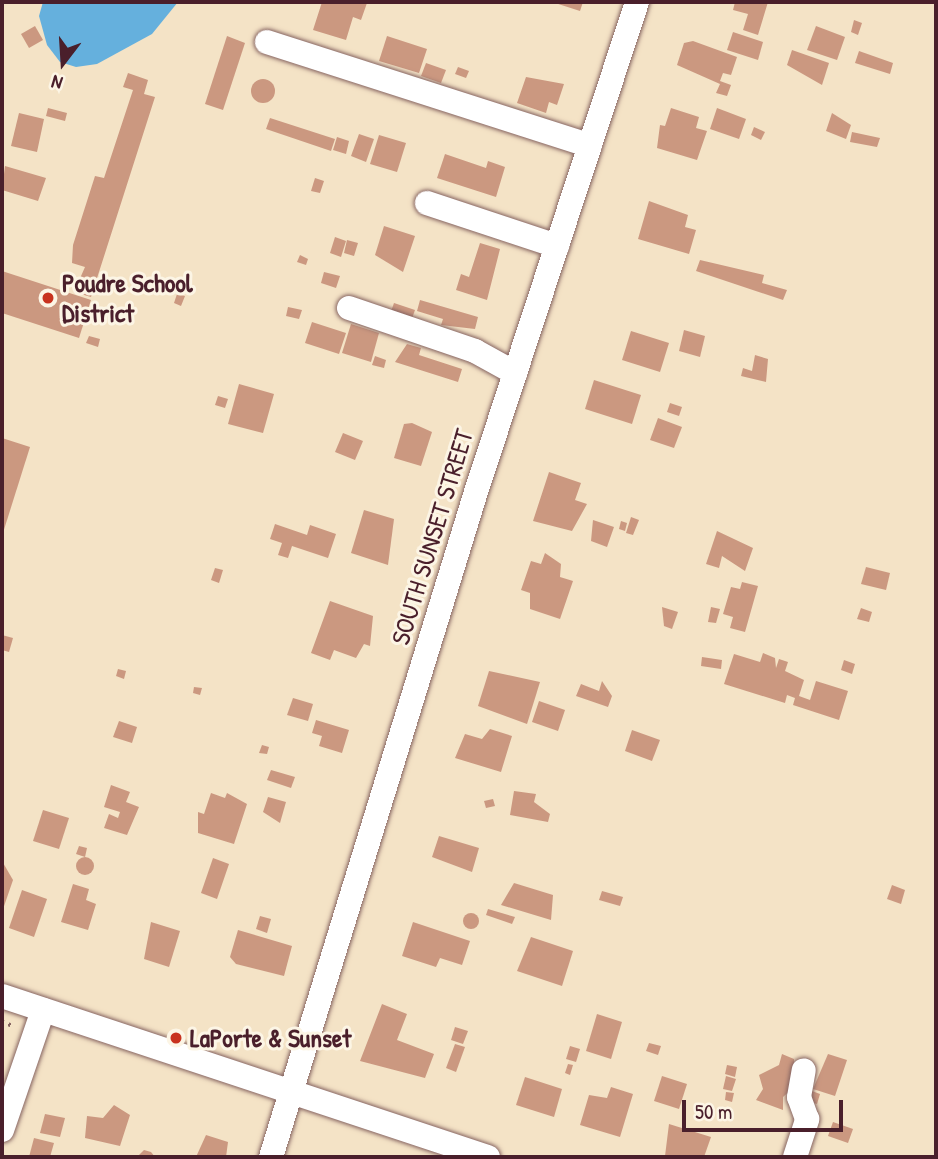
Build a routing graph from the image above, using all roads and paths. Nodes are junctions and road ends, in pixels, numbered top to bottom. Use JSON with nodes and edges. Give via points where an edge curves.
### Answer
{"nodes":[{"id":1,"x":637,"y":2,"type":"edge"},
{"id":2,"x":267,"y":42,"type":"dead end"},
{"id":3,"x":590,"y":146,"type":"junction"},
{"id":4,"x":427,"y":203,"type":"dead end"},
{"id":5,"x":557,"y":246,"type":"junction"},
{"id":6,"x":349,"y":308,"type":"dead end"},
{"id":7,"x":515,"y":373,"type":"junction"},
{"id":8,"x":2,"y":996,"type":"edge"},
{"id":9,"x":43,"y":1010,"type":"junction"},
{"id":10,"x":804,"y":1070,"type":"dead end"},
{"id":11,"x":291,"y":1093,"type":"junction"},
{"id":12,"x":2,"y":1130,"type":"edge"},
{"id":13,"x":271,"y":1157,"type":"edge"},
{"id":14,"x":488,"y":1157,"type":"edge"},
{"id":15,"x":795,"y":1157,"type":"edge"}],
"edges":[{"from":1,"to":3,"type":"street","name":"SOUTH SUNSET STREET"},
{"from":2,"to":3,"type":"street"},
{"from":3,"to":5,"type":"street","name":"SOUTH SUNSET STREET"},
{"from":4,"to":5,"type":"street"},
{"from":5,"to":7,"type":"street","name":"SOUTH SUNSET STREET"},
{"from":6,"to":7,"type":"street","via":[[475,351]]},
{"from":7,"to":11,"type":"street","name":"SOUTH SUNSET STREET"},
{"from":8,"to":9,"type":"street"},
{"from":9,"to":11,"type":"street"},
{"from":9,"to":12,"type":"street"},
{"from":10,"to":15,"type":"street","via":[[799,1097],[807,1119]]},
{"from":11,"to":13,"type":"street","name":"SOUTH SUNSET STREET"},
{"from":11,"to":14,"type":"street"}]}
